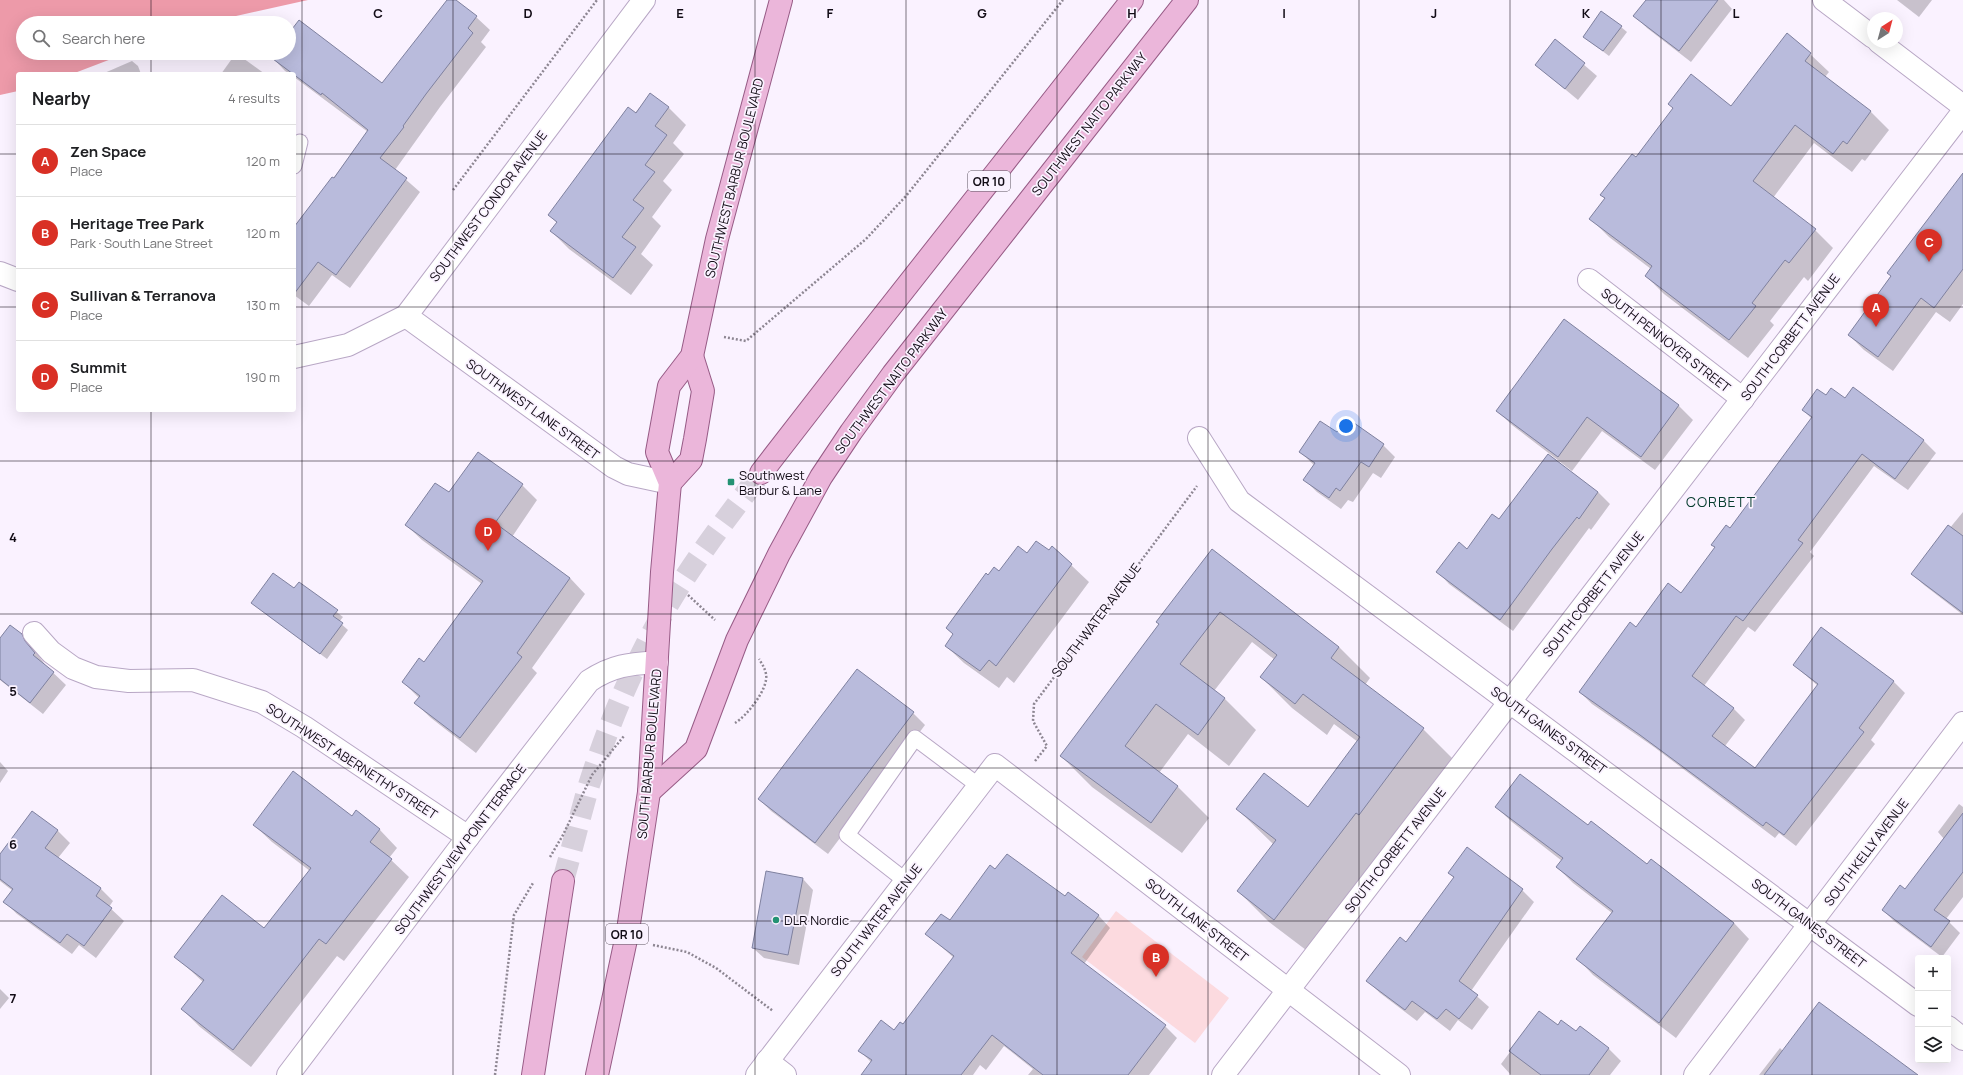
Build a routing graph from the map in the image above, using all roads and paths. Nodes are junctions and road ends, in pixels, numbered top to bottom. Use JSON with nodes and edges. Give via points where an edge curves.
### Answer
{"nodes":[{"id":1,"x":598,"y":0,"type":"edge"},
{"id":2,"x":644,"y":0,"type":"edge"},
{"id":3,"x":781,"y":0,"type":"edge"},
{"id":4,"x":1063,"y":0,"type":"edge"},
{"id":5,"x":1132,"y":0,"type":"edge"},
{"id":6,"x":1187,"y":0,"type":"edge"},
{"id":7,"x":1824,"y":0,"type":"edge"},
{"id":8,"x":1867,"y":32,"type":"edge"},
{"id":9,"x":1887,"y":48,"type":"edge"},
{"id":10,"x":1963,"y":106,"type":"edge"},
{"id":11,"x":1963,"y":112,"type":"edge"},
{"id":12,"x":300,"y":142,"type":"dead end"},
{"id":13,"x":296,"y":158,"type":"edge"},
{"id":14,"x":453,"y":190,"type":"dead end"},
{"id":15,"x":0,"y":272,"type":"edge"},
{"id":16,"x":16,"y":279,"type":"edge"},
{"id":17,"x":1589,"y":280,"type":"dead end"},
{"id":18,"x":406,"y":316,"type":"junction"},
{"id":19,"x":696,"y":332,"type":"junction"},
{"id":20,"x":692,"y":356,"type":"junction"},
{"id":21,"x":296,"y":358,"type":"edge"},
{"id":22,"x":1743,"y":399,"type":"junction"},
{"id":23,"x":1199,"y":438,"type":"dead end"},
{"id":24,"x":1214,"y":464,"type":"junction"},
{"id":25,"x":761,"y":473,"type":"tunnel mouth"},
{"id":26,"x":670,"y":483,"type":"junction"},
{"id":27,"x":662,"y":572,"type":"junction"},
{"id":28,"x":34,"y":633,"type":"dead end"},
{"id":29,"x":737,"y":640,"type":"junction"},
{"id":30,"x":657,"y":662,"type":"junction"},
{"id":31,"x":1511,"y":702,"type":"junction"},
{"id":32,"x":1963,"y":723,"type":"edge"},
{"id":33,"x":995,"y":765,"type":"joint"},
{"id":34,"x":1018,"y":782,"type":"junction"},
{"id":35,"x":979,"y":786,"type":"junction"},
{"id":36,"x":649,"y":792,"type":"junction"},
{"id":37,"x":468,"y":837,"type":"junction"},
{"id":38,"x":563,"y":881,"type":"tunnel mouth"},
{"id":39,"x":906,"y":882,"type":"junction"},
{"id":40,"x":1811,"y":924,"type":"junction"},
{"id":41,"x":626,"y":940,"type":"junction"},
{"id":42,"x":1288,"y":990,"type":"junction"},
{"id":43,"x":747,"y":991,"type":"dead end"},
{"id":44,"x":1915,"y":1003,"type":"edge"},
{"id":45,"x":1951,"y":1029,"type":"edge"},
{"id":46,"x":1963,"y":1039,"type":"edge"},
{"id":47,"x":762,"y":1068,"type":"edge"},
{"id":48,"x":288,"y":1075,"type":"edge"},
{"id":49,"x":533,"y":1075,"type":"edge"},
{"id":50,"x":597,"y":1075,"type":"edge"},
{"id":51,"x":785,"y":1075,"type":"edge"},
{"id":52,"x":1223,"y":1075,"type":"edge"},
{"id":53,"x":1399,"y":1075,"type":"edge"},
{"id":54,"x":1695,"y":1075,"type":"edge"}],
"edges":[{"from":1,"to":14,"type":"path"},
{"from":2,"to":18,"type":"street","name":"SOUTHWEST CONDOR AVENUE"},
{"from":3,"to":19,"type":"main road","name":"SOUTHWEST BARBUR BOULEVARD","via":[[717,239]]},
{"from":4,"to":19,"type":"path","via":[[906,196],[866,240],[746,341]]},
{"from":5,"to":25,"type":"main road","number":"OR 10"},
{"from":6,"to":29,"type":"main road","name":"SOUTHWEST NAITO PARKWAY","via":[[893,374],[851,432],[821,477],[794,525]]},
{"from":7,"to":8,"type":"street"},
{"from":9,"to":10,"type":"street"},
{"from":11,"to":22,"type":"street","name":"SOUTH CORBETT AVENUE"},
{"from":12,"to":13,"type":"lane"},
{"from":15,"to":16,"type":"street"},
{"from":17,"to":22,"type":"street","name":"SOUTH PENNOYER STREET"},
{"from":18,"to":21,"type":"street","name":"SOUTHWEST CONDOR AVENUE","via":[[348,345]]},
{"from":18,"to":26,"type":"street","name":"SOUTHWEST LANE STREET","via":[[614,467],[628,474]]},
{"from":19,"to":20,"type":"main road","name":"SOUTHWEST BARBUR BOULEVARD"},
{"from":20,"to":26,"type":"main road","name":"SOUTHWEST BARBUR BOULEVARD","via":[[703,392],[696,433],[691,460]]},
{"from":20,"to":26,"type":"main road","name":"SOUTHWEST BARBUR BOULEVARD","via":[[669,386],[658,445],[657,452]]},
{"from":22,"to":31,"type":"street","name":"SOUTH CORBETT AVENUE"},
{"from":23,"to":24,"type":"street","name":"SOUTH GAINES STREET"},
{"from":24,"to":31,"type":"street","name":"SOUTH GAINES STREET","via":[[1239,501]]},
{"from":24,"to":34,"type":"path","name":"SOUTH WATER AVENUE","via":[[1034,704],[1033,721],[1047,746]]},
{"from":26,"to":27,"type":"main road","name":"SOUTHWEST BARBUR BOULEVARD"},
{"from":27,"to":29,"type":"path"},
{"from":27,"to":30,"type":"main road","name":"SOUTH BARBUR BOULEVARD"},
{"from":28,"to":37,"type":"street","name":"SOUTHWEST ABERNETHY STREET","via":[[51,652],[73,668],[96,677],[129,681],[193,680],[262,702],[304,727]]},
{"from":29,"to":36,"type":"main road","name":"SOUTHWEST NAITO PARKWAY","via":[[696,748]]},
{"from":30,"to":36,"type":"main road","name":"SOUTH BARBUR BOULEVARD"},
{"from":30,"to":37,"type":"street","name":"SOUTHWEST VIEW POINT TERRACE","via":[[620,666],[603,672],[590,681]]},
{"from":31,"to":40,"type":"street","name":"SOUTH GAINES STREET"},
{"from":31,"to":42,"type":"street","name":"SOUTH CORBETT AVENUE"},
{"from":32,"to":40,"type":"street","name":"SOUTH KELLY AVENUE"},
{"from":33,"to":34,"type":"street","name":"SOUTH LANE STREET"},
{"from":33,"to":35,"type":"street","name":"SOUTH WATER AVENUE"},
{"from":34,"to":42,"type":"street","name":"SOUTH LANE STREET"},
{"from":35,"to":39,"type":"street","name":"SOUTH WATER AVENUE"},
{"from":35,"to":39,"type":"lane","via":[[915,738],[847,835]]},
{"from":36,"to":41,"type":"main road","name":"SOUTH BARBUR BOULEVARD","number":"OR 10","via":[[636,890]]},
{"from":37,"to":48,"type":"street","name":"SOUTHWEST VIEW POINT TERRACE"},
{"from":38,"to":49,"type":"main road"},
{"from":39,"to":47,"type":"street","name":"SOUTH WATER AVENUE"},
{"from":40,"to":44,"type":"street","name":"SOUTH GAINES STREET"},
{"from":40,"to":54,"type":"street","name":"SOUTH KELLY AVENUE"},
{"from":41,"to":43,"type":"path","via":[[687,952],[716,968]]},
{"from":41,"to":50,"type":"main road","name":"SOUTH BARBUR BOULEVARD","number":"OR 10"},
{"from":42,"to":52,"type":"street","name":"SOUTH CORBETT AVENUE"},
{"from":42,"to":53,"type":"street","name":"SOUTH LANE STREET"},
{"from":45,"to":46,"type":"street"},
{"from":47,"to":51,"type":"street"}]}
